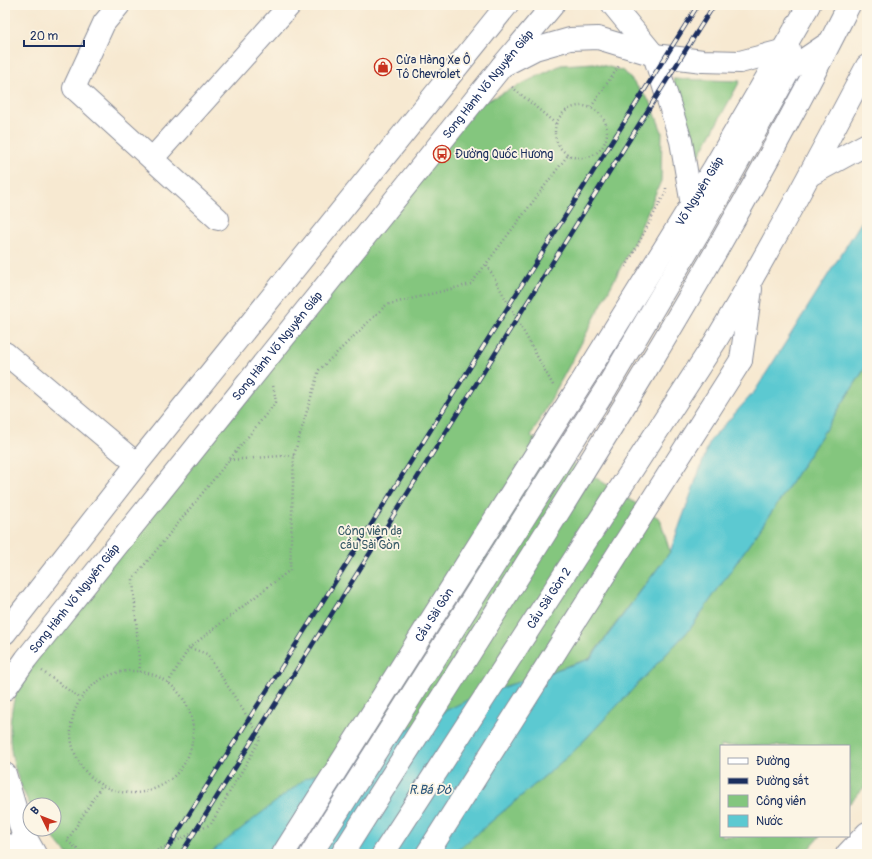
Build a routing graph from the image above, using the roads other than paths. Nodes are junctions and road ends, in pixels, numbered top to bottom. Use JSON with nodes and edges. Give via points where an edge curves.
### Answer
{"nodes":[{"id":1,"x":119,"y":5,"type":"edge"},
{"id":2,"x":290,"y":5,"type":"edge"},
{"id":3,"x":507,"y":5,"type":"edge"},
{"id":4,"x":553,"y":5,"type":"edge"},
{"id":5,"x":613,"y":5,"type":"edge"},
{"id":6,"x":809,"y":5,"type":"edge"},
{"id":7,"x":849,"y":5,"type":"edge"},
{"id":8,"x":830,"y":42,"type":"junction"},
{"id":9,"x":782,"y":50,"type":"junction"},
{"id":10,"x":654,"y":55,"type":"junction"},
{"id":11,"x":502,"y":66,"type":"junction"},
{"id":12,"x":867,"y":66,"type":"edge"},
{"id":13,"x":867,"y":144,"type":"edge"},
{"id":14,"x":152,"y":159,"type":"junction"},
{"id":15,"x":810,"y":175,"type":"junction"},
{"id":16,"x":692,"y":205,"type":"junction"},
{"id":17,"x":218,"y":219,"type":"dead end"},
{"id":18,"x":697,"y":235,"type":"junction"},
{"id":19,"x":752,"y":280,"type":"junction"},
{"id":20,"x":5,"y":353,"type":"edge"},
{"id":21,"x":586,"y":375,"type":"joint"},
{"id":22,"x":608,"y":387,"type":"joint"},
{"id":23,"x":137,"y":464,"type":"junction"},
{"id":24,"x":5,"y":633,"type":"edge"},
{"id":25,"x":6,"y":687,"type":"edge"},
{"id":26,"x":5,"y":706,"type":"edge"},
{"id":27,"x":5,"y":774,"type":"edge"},
{"id":28,"x":867,"y":833,"type":"edge"},
{"id":29,"x":5,"y":844,"type":"edge"},
{"id":30,"x":28,"y":854,"type":"edge"},
{"id":31,"x":36,"y":854,"type":"edge"},
{"id":32,"x":283,"y":854,"type":"edge"},
{"id":33,"x":311,"y":854,"type":"edge"},
{"id":34,"x":342,"y":854,"type":"edge"},
{"id":35,"x":384,"y":854,"type":"edge"},
{"id":36,"x":428,"y":854,"type":"edge"},
{"id":37,"x":847,"y":854,"type":"edge"}],
"edges":[{"from":1,"to":14,"type":"main road","via":[[104,22],[74,88]]},
{"from":2,"to":14,"type":"main road"},
{"from":3,"to":23,"type":"main road"},
{"from":4,"to":11,"type":"main road","name":"Song Hành Võ Nguyên Giáp"},
{"from":5,"to":10,"type":"main road"},
{"from":6,"to":9,"type":"main road","name":"Võ Nguyên Giáp"},
{"from":7,"to":8,"type":"main road","name":"Võ Nguyên Giáp"},
{"from":8,"to":9,"type":"main road"},
{"from":8,"to":18,"type":"main road","name":"Võ Nguyên Giáp","via":[[790,69]]},
{"from":8,"to":34,"type":"main road","name":"Võ Nguyên Giáp","via":[[718,249],[629,400]]},
{"from":9,"to":10,"type":"main road","via":[[740,62],[703,61]]},
{"from":9,"to":16,"type":"main road","name":"Võ Nguyên Giáp"},
{"from":10,"to":11,"type":"main road","via":[[598,38],[570,39],[535,49]]},
{"from":10,"to":16,"type":"main road","via":[[682,141]]},
{"from":11,"to":25,"type":"main road","name":"Song Hành Võ Nguyên Giáp"},
{"from":12,"to":15,"type":"main road"},
{"from":13,"to":15,"type":"main road"},
{"from":14,"to":17,"type":"main road"},
{"from":15,"to":19,"type":"main road"},
{"from":16,"to":18,"type":"main road"},
{"from":16,"to":21,"type":"main road","name":"Võ Nguyên Giáp"},
{"from":18,"to":22,"type":"main road","name":"Võ Nguyên Giáp"},
{"from":19,"to":35,"type":"main road","name":"Cầu Sài Gòn 2"},
{"from":19,"to":36,"type":"main road","via":[[741,360]]},
{"from":20,"to":23,"type":"main road"},
{"from":21,"to":32,"type":"main road","name":"Cầu Sài Gòn"},
{"from":22,"to":33,"type":"main road","name":"Cầu Sài Gòn"},
{"from":23,"to":24,"type":"main road"},
{"from":25,"to":26,"type":"main road"},
{"from":27,"to":31,"type":"main road","via":[[22,830]]},
{"from":28,"to":37,"type":"main road"},
{"from":29,"to":30,"type":"main road"}]}
